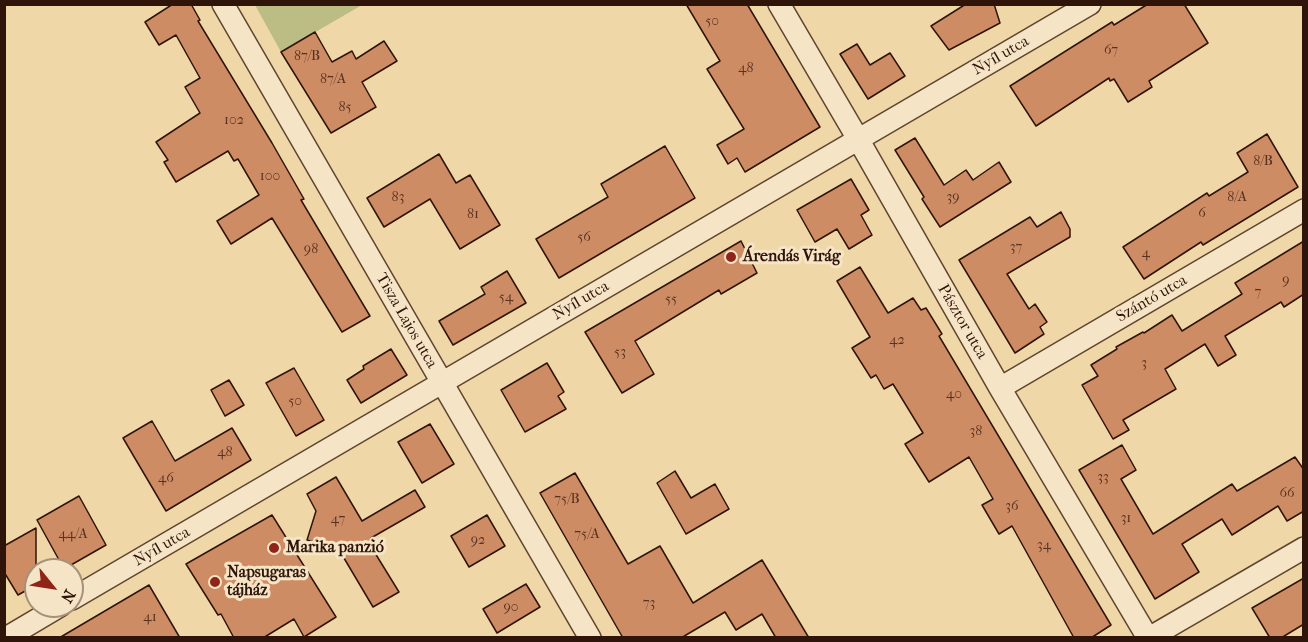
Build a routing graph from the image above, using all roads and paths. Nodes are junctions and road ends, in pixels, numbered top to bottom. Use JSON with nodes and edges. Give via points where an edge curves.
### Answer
{"nodes":[{"id":1,"x":223,"y":4,"type":"edge"},
{"id":2,"x":779,"y":4,"type":"edge"},
{"id":3,"x":1090,"y":4,"type":"edge"},
{"id":4,"x":858,"y":138,"type":"junction"},
{"id":5,"x":1304,"y":210,"type":"edge"},
{"id":6,"x":442,"y":383,"type":"junction"},
{"id":7,"x":1000,"y":388,"type":"junction"},
{"id":8,"x":1304,"y":549,"type":"edge"},
{"id":9,"x":84,"y":592,"type":"edge"},
{"id":10,"x":40,"y":618,"type":"edge"},
{"id":11,"x":6,"y":638,"type":"edge"},
{"id":12,"x":590,"y":638,"type":"edge"},
{"id":13,"x":1148,"y":638,"type":"edge"}],
"edges":[{"from":1,"to":6,"type":"street","name":"Tisza Lajos utca"},
{"from":2,"to":4,"type":"street","name":"Pásztor utca"},
{"from":3,"to":4,"type":"street","name":"Nyíl utca"},
{"from":4,"to":6,"type":"street","name":"Nyíl utca"},
{"from":4,"to":7,"type":"street","name":"Pásztor utca"},
{"from":5,"to":7,"type":"street","name":"Szántó utca"},
{"from":6,"to":9,"type":"street","name":"Nyíl utca"},
{"from":6,"to":12,"type":"street","name":"Tisza Lajos utca"},
{"from":7,"to":13,"type":"street","name":"Pásztor utca"},
{"from":8,"to":13,"type":"street"},
{"from":10,"to":11,"type":"street"}]}
